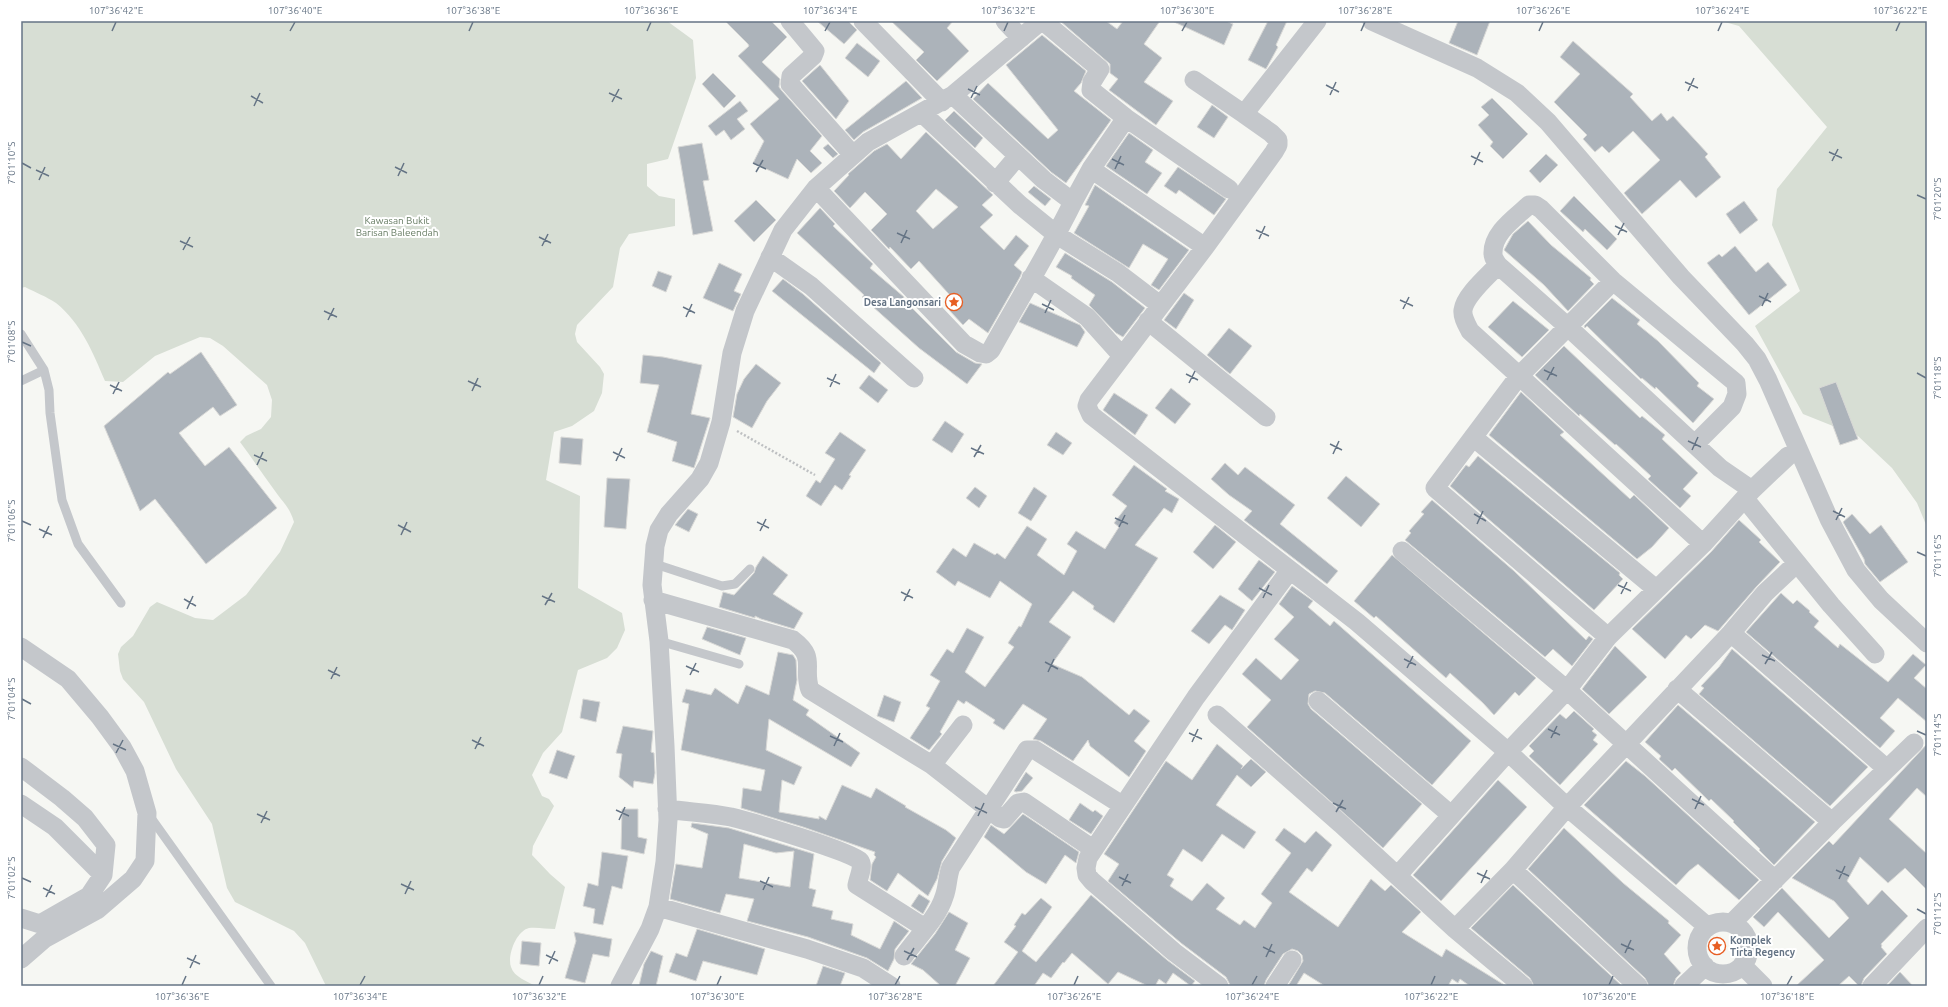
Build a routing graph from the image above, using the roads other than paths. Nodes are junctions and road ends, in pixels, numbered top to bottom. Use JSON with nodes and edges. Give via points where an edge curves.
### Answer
{"nodes":[{"id":1,"x":790,"y":21,"type":"edge"},
{"id":2,"x":863,"y":21,"type":"edge"},
{"id":3,"x":1005,"y":21,"type":"edge"},
{"id":4,"x":1042,"y":21,"type":"edge"},
{"id":5,"x":1317,"y":21,"type":"edge"},
{"id":6,"x":1373,"y":21,"type":"edge"},
{"id":7,"x":1021,"y":38,"type":"junction"},
{"id":8,"x":1194,"y":80,"type":"dead end"},
{"id":9,"x":948,"y":98,"type":"junction"},
{"id":10,"x":922,"y":113,"type":"junction"},
{"id":11,"x":1244,"y":114,"type":"junction"},
{"id":12,"x":1126,"y":118,"type":"junction"},
{"id":13,"x":853,"y":155,"type":"junction"},
{"id":14,"x":1018,"y":156,"type":"junction"},
{"id":15,"x":1091,"y":169,"type":"junction"},
{"id":16,"x":995,"y":183,"type":"junction"},
{"id":17,"x":816,"y":188,"type":"junction"},
{"id":18,"x":1229,"y":189,"type":"dead end"},
{"id":19,"x":1073,"y":202,"type":"junction"},
{"id":20,"x":1057,"y":235,"type":"junction"},
{"id":21,"x":1205,"y":247,"type":"junction"},
{"id":22,"x":770,"y":257,"type":"junction"},
{"id":23,"x":1498,"y":265,"type":"junction"},
{"id":24,"x":1031,"y":278,"type":"junction"},
{"id":25,"x":1613,"y":281,"type":"junction"},
{"id":26,"x":1160,"y":305,"type":"junction"},
{"id":27,"x":1148,"y":321,"type":"junction"},
{"id":28,"x":1567,"y":326,"type":"junction"},
{"id":29,"x":21,"y":334,"type":"edge"},
{"id":30,"x":1122,"y":356,"type":"junction"},
{"id":31,"x":44,"y":370,"type":"junction"},
{"id":32,"x":1519,"y":376,"type":"junction"},
{"id":33,"x":914,"y":378,"type":"dead end"},
{"id":34,"x":21,"y":381,"type":"edge"},
{"id":35,"x":1266,"y":417,"type":"dead end"},
{"id":36,"x":1473,"y":437,"type":"junction"},
{"id":37,"x":1696,"y":443,"type":"junction"},
{"id":38,"x":1788,"y":456,"type":"dead end"},
{"id":39,"x":1748,"y":495,"type":"junction"},
{"id":40,"x":1703,"y":544,"type":"junction"},
{"id":41,"x":1402,"y":551,"type":"dead end"},
{"id":42,"x":652,"y":563,"type":"junction"},
{"id":43,"x":1797,"y":563,"type":"junction"},
{"id":44,"x":750,"y":569,"type":"dead end"},
{"id":45,"x":1290,"y":570,"type":"junction"},
{"id":46,"x":1656,"y":589,"type":"junction"},
{"id":47,"x":653,"y":600,"type":"junction"},
{"id":48,"x":121,"y":603,"type":"dead end"},
{"id":49,"x":1731,"y":633,"type":"junction"},
{"id":50,"x":1608,"y":637,"type":"junction"},
{"id":51,"x":659,"y":641,"type":"junction"},
{"id":52,"x":1927,"y":644,"type":"edge"},
{"id":53,"x":21,"y":647,"type":"edge"},
{"id":54,"x":1875,"y":654,"type":"dead end"},
{"id":55,"x":739,"y":664,"type":"dead end"},
{"id":56,"x":1677,"y":689,"type":"junction"},
{"id":57,"x":1567,"y":690,"type":"junction"},
{"id":58,"x":1318,"y":701,"type":"dead end"},
{"id":59,"x":1217,"y":715,"type":"dead end"},
{"id":60,"x":963,"y":725,"type":"dead end"},
{"id":61,"x":1914,"y":743,"type":"dead end"},
{"id":62,"x":1626,"y":745,"type":"junction"},
{"id":63,"x":1508,"y":752,"type":"junction"},
{"id":64,"x":932,"y":765,"type":"junction"},
{"id":65,"x":21,"y":767,"type":"edge"},
{"id":66,"x":1887,"y":769,"type":"junction"},
{"id":67,"x":21,"y":804,"type":"edge"},
{"id":68,"x":1122,"y":805,"type":"junction"},
{"id":69,"x":1567,"y":807,"type":"junction"},
{"id":70,"x":667,"y":809,"type":"junction"},
{"id":71,"x":988,"y":809,"type":"junction"},
{"id":72,"x":147,"y":813,"type":"junction"},
{"id":73,"x":1451,"y":815,"type":"junction"},
{"id":74,"x":1832,"y":822,"type":"junction"},
{"id":75,"x":1093,"y":850,"type":"junction"},
{"id":76,"x":1513,"y":870,"type":"junction"},
{"id":77,"x":103,"y":875,"type":"junction"},
{"id":78,"x":1398,"y":875,"type":"junction"},
{"id":79,"x":1775,"y":880,"type":"junction"},
{"id":80,"x":93,"y":902,"type":"junction"},
{"id":81,"x":658,"y":907,"type":"junction"},
{"id":82,"x":21,"y":918,"type":"edge"},
{"id":83,"x":1732,"y":923,"type":"junction"},
{"id":84,"x":1708,"y":927,"type":"junction"},
{"id":85,"x":925,"y":928,"type":"junction"},
{"id":86,"x":1927,"y":928,"type":"edge"},
{"id":87,"x":1455,"y":929,"type":"junction"},
{"id":88,"x":904,"y":956,"type":"dead end"},
{"id":89,"x":21,"y":959,"type":"edge"},
{"id":90,"x":1292,"y":960,"type":"dead end"},
{"id":91,"x":1742,"y":965,"type":"junction"},
{"id":92,"x":1705,"y":966,"type":"junction"},
{"id":93,"x":1206,"y":983,"type":"edge"},
{"id":94,"x":271,"y":986,"type":"edge"},
{"id":95,"x":620,"y":986,"type":"edge"},
{"id":96,"x":891,"y":986,"type":"edge"},
{"id":97,"x":1275,"y":986,"type":"edge"},
{"id":98,"x":1523,"y":986,"type":"edge"},
{"id":99,"x":1638,"y":986,"type":"edge"},
{"id":100,"x":1684,"y":986,"type":"edge"},
{"id":101,"x":1763,"y":986,"type":"edge"},
{"id":102,"x":1872,"y":986,"type":"edge"}],
"edges":[{"from":1,"to":13,"type":"street","via":[[815,51],[813,56],[791,76],[790,84]]},
{"from":2,"to":9,"type":"street"},
{"from":3,"to":7,"type":"street"},
{"from":4,"to":7,"type":"street"},
{"from":4,"to":12,"type":"street","via":[[1100,69],[1092,82],[1091,90]]},
{"from":5,"to":11,"type":"street"},
{"from":6,"to":52,"type":"street","via":[[1477,68],[1517,93],[1548,122],[1682,277],[1757,359],[1829,519],[1856,570],[1881,600]]},
{"from":7,"to":9,"type":"street"},
{"from":8,"to":11,"type":"street"},
{"from":9,"to":10,"type":"street"},
{"from":9,"to":14,"type":"street"},
{"from":10,"to":13,"type":"street","via":[[868,142]]},
{"from":10,"to":16,"type":"street"},
{"from":11,"to":21,"type":"street","via":[[1272,133],[1278,140],[1278,145]]},
{"from":12,"to":15,"type":"street"},
{"from":12,"to":18,"type":"street"},
{"from":13,"to":17,"type":"street"},
{"from":14,"to":16,"type":"street"},
{"from":14,"to":19,"type":"street"},
{"from":15,"to":19,"type":"street"},
{"from":15,"to":21,"type":"street"},
{"from":16,"to":20,"type":"street"},
{"from":17,"to":22,"type":"street","via":[[783,230]]},
{"from":17,"to":24,"type":"street","via":[[964,344],[980,353],[986,354],[991,350]]},
{"from":19,"to":20,"type":"street"},
{"from":20,"to":24,"type":"street"},
{"from":20,"to":26,"type":"street","via":[[1118,273]]},
{"from":21,"to":26,"type":"street"},
{"from":22,"to":33,"type":"street","via":[[811,286]]},
{"from":22,"to":42,"type":"street","via":[[745,311],[732,353],[721,422],[709,463],[700,479],[678,502],[659,530]]},
{"from":23,"to":25,"type":"street","via":[[1493,255],[1500,232],[1529,205],[1535,205]]},
{"from":23,"to":28,"type":"street"},
{"from":23,"to":32,"type":"street","via":[[1470,296],[1463,311],[1465,322],[1470,331]]},
{"from":24,"to":30,"type":"street","via":[[1087,317]]},
{"from":25,"to":28,"type":"street"},
{"from":25,"to":37,"type":"street","via":[[1736,383],[1737,394],[1732,407]]},
{"from":26,"to":27,"type":"street"},
{"from":27,"to":30,"type":"street"},
{"from":27,"to":35,"type":"street"},
{"from":28,"to":32,"type":"street"},
{"from":28,"to":37,"type":"street"},
{"from":29,"to":31,"type":"lane"},
{"from":30,"to":45,"type":"street","via":[[1089,400],[1087,406],[1091,415]]},
{"from":31,"to":34,"type":"lane"},
{"from":31,"to":48,"type":"lane","via":[[49,390],[62,500],[78,544]]},
{"from":32,"to":36,"type":"street"},
{"from":32,"to":40,"type":"street"},
{"from":36,"to":46,"type":"street"},
{"from":36,"to":50,"type":"street","via":[[1435,488]]},
{"from":37,"to":39,"type":"street"},
{"from":38,"to":39,"type":"street"},
{"from":39,"to":40,"type":"street"},
{"from":39,"to":43,"type":"street"},
{"from":40,"to":46,"type":"street"},
{"from":41,"to":57,"type":"street"},
{"from":42,"to":44,"type":"lane","via":[[722,586],[735,584]]},
{"from":42,"to":47,"type":"street"},
{"from":43,"to":49,"type":"street","via":[[1765,593]]},
{"from":43,"to":54,"type":"street"},
{"from":45,"to":63,"type":"street","via":[[1358,622]]},
{"from":45,"to":68,"type":"street","via":[[1196,697]]},
{"from":46,"to":50,"type":"street"},
{"from":47,"to":51,"type":"street"},
{"from":47,"to":64,"type":"street","via":[[792,640],[803,648],[809,661],[807,679],[810,690]]},
{"from":49,"to":56,"type":"street"},
{"from":49,"to":66,"type":"street"},
{"from":50,"to":57,"type":"street"},
{"from":51,"to":55,"type":"lane"},
{"from":51,"to":70,"type":"street"},
{"from":53,"to":72,"type":"street","via":[[68,679],[100,717],[122,747],[135,771]]},
{"from":56,"to":62,"type":"street"},
{"from":56,"to":74,"type":"street"},
{"from":57,"to":62,"type":"street"},
{"from":57,"to":63,"type":"street"},
{"from":58,"to":73,"type":"street"},
{"from":59,"to":78,"type":"street"},
{"from":60,"to":64,"type":"street"},
{"from":61,"to":66,"type":"street"},
{"from":62,"to":69,"type":"street"},
{"from":62,"to":79,"type":"street"},
{"from":63,"to":69,"type":"street"},
{"from":63,"to":73,"type":"street"},
{"from":64,"to":71,"type":"street"},
{"from":65,"to":77,"type":"street","via":[[85,818],[106,845]]},
{"from":66,"to":74,"type":"street"},
{"from":67,"to":77,"type":"street","via":[[55,827]]},
{"from":68,"to":71,"type":"street","via":[[1032,749],[1024,754]]},
{"from":68,"to":75,"type":"street"},
{"from":69,"to":76,"type":"street"},
{"from":69,"to":84,"type":"street"},
{"from":70,"to":81,"type":"street","via":[[665,862]]},
{"from":70,"to":85,"type":"street","via":[[730,817],[853,856],[862,865],[858,885]]},
{"from":71,"to":75,"type":"street","via":[[1004,819],[1018,803],[1024,802]]},
{"from":71,"to":85,"type":"street","via":[[951,867],[944,897]]},
{"from":72,"to":80,"type":"street","via":[[145,861],[133,879]]},
{"from":72,"to":94,"type":"lane"},
{"from":73,"to":78,"type":"street"},
{"from":74,"to":79,"type":"street"},
{"from":75,"to":93,"type":"street","via":[[1086,868],[1087,875],[1092,881]]},
{"from":76,"to":87,"type":"street"},
{"from":76,"to":99,"type":"street"},
{"from":77,"to":80,"type":"street"},
{"from":78,"to":87,"type":"street"},
{"from":79,"to":83,"type":"street"},
{"from":80,"to":82,"type":"street","via":[[40,924]]},
{"from":80,"to":89,"type":"street"},
{"from":81,"to":95,"type":"street","via":[[650,929]]},
{"from":81,"to":96,"type":"street","via":[[807,949],[863,968]]},
{"from":83,"to":84,"type":"street","via":[[1715,923]]},
{"from":83,"to":91,"type":"street","via":[[1746,936],[1749,946],[1748,956]]},
{"from":84,"to":92,"type":"street","via":[[1700,938],[1697,950]]},
{"from":85,"to":88,"type":"street"},
{"from":86,"to":102,"type":"street"},
{"from":87,"to":98,"type":"street"},
{"from":90,"to":97,"type":"street"},
{"from":91,"to":92,"type":"street","via":[[1736,971],[1724,973],[1712,971]]},
{"from":91,"to":101,"type":"street"},
{"from":92,"to":100,"type":"street"}]}
